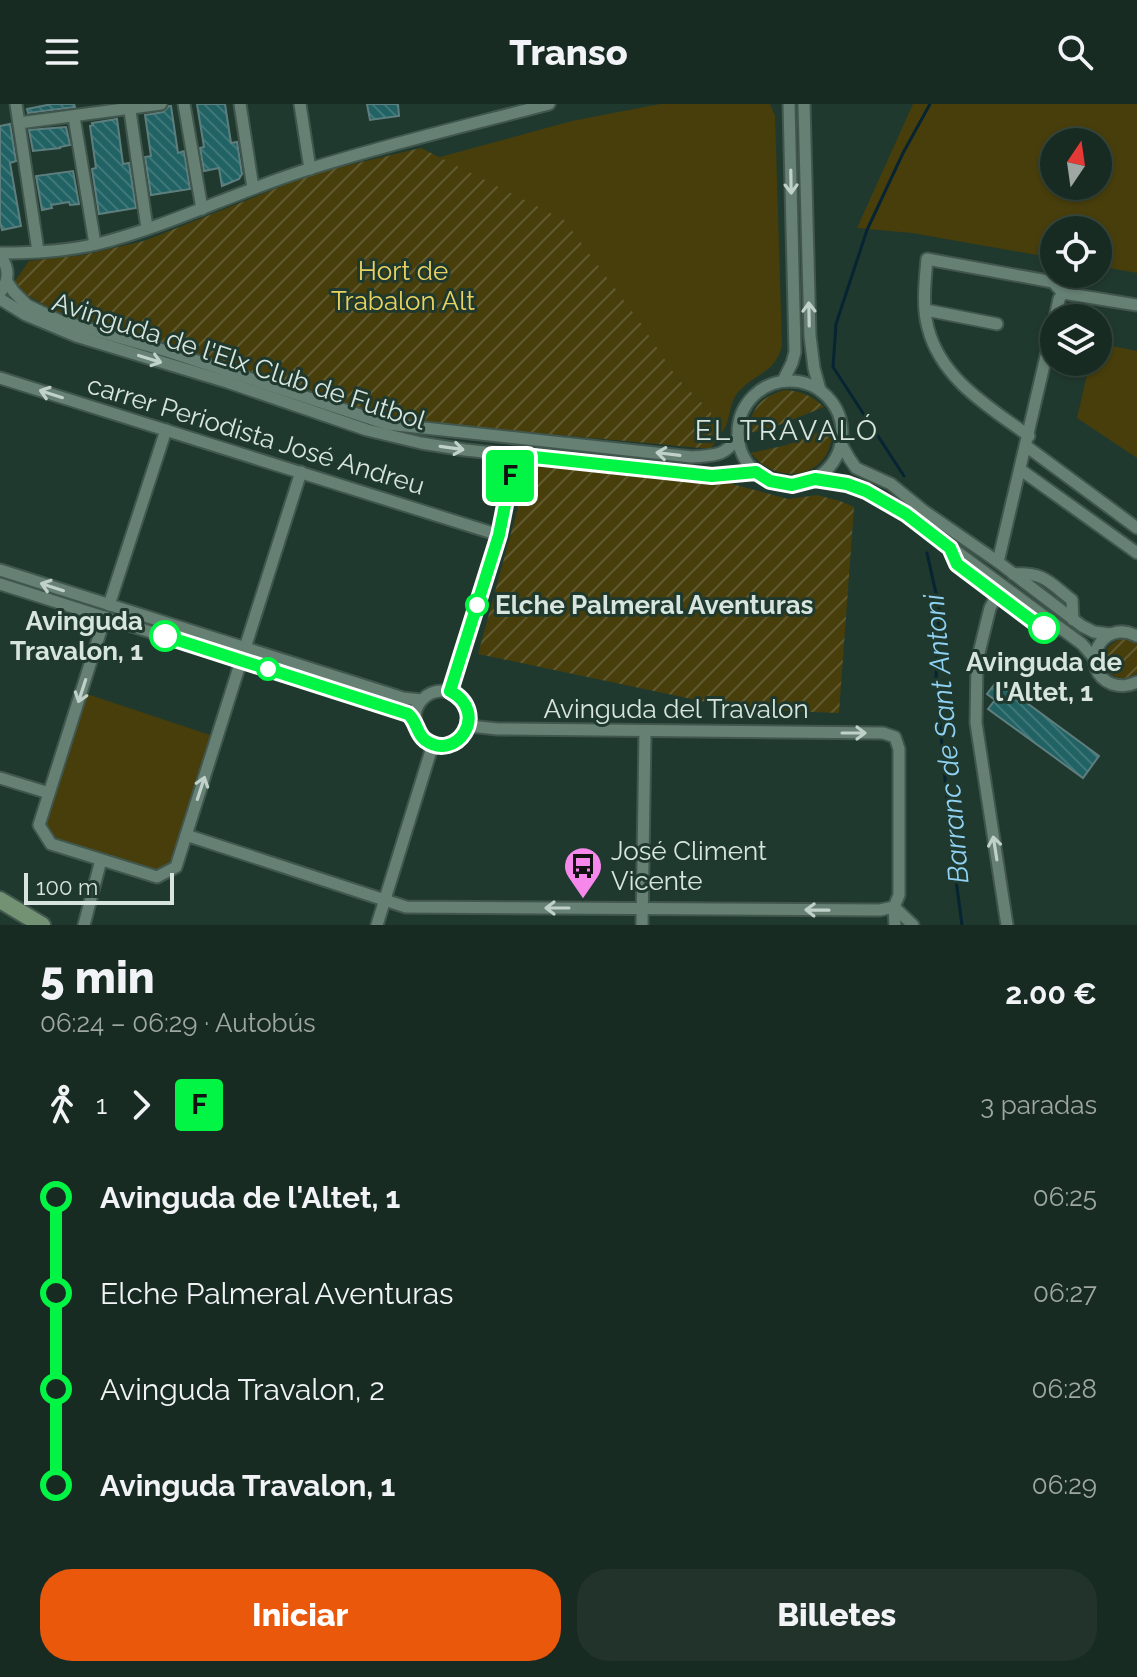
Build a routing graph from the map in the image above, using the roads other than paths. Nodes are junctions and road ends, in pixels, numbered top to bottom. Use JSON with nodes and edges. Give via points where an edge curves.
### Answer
{"nodes":[{"id":1,"x":16,"y":104,"type":"edge"},
{"id":2,"x":161,"y":104,"type":"edge"},
{"id":3,"x":184,"y":104,"type":"edge"},
{"id":4,"x":240,"y":104,"type":"edge"},
{"id":5,"x":300,"y":104,"type":"edge"},
{"id":6,"x":549,"y":104,"type":"edge"},
{"id":7,"x":789,"y":104,"type":"edge"},
{"id":8,"x":804,"y":104,"type":"edge"},
{"id":9,"x":129,"y":106,"type":"edge"},
{"id":10,"x":74,"y":117,"type":"junction"},
{"id":11,"x":19,"y":123,"type":"junction"},
{"id":12,"x":310,"y":169,"type":"junction"},
{"id":13,"x":253,"y":188,"type":"junction"},
{"id":14,"x":202,"y":209,"type":"junction"},
{"id":15,"x":147,"y":228,"type":"junction"},
{"id":16,"x":95,"y":244,"type":"junction"},
{"id":17,"x":38,"y":251,"type":"junction"},
{"id":18,"x":0,"y":255,"type":"edge"},
{"id":19,"x":7,"y":269,"type":"junction"},
{"id":20,"x":7,"y":282,"type":"junction"},
{"id":21,"x":0,"y":296,"type":"edge"},
{"id":22,"x":1061,"y":296,"type":"junction"},
{"id":23,"x":1059,"y":304,"type":"edge"},
{"id":24,"x":1137,"y":305,"type":"edge"},
{"id":25,"x":926,"y":310,"type":"junction"},
{"id":26,"x":997,"y":324,"type":"dead end"},
{"id":27,"x":1042,"y":376,"type":"edge"},
{"id":28,"x":0,"y":378,"type":"edge"},
{"id":29,"x":783,"y":381,"type":"junction"},
{"id":30,"x":820,"y":390,"type":"junction"},
{"id":31,"x":166,"y":430,"type":"junction"},
{"id":32,"x":738,"y":437,"type":"junction"},
{"id":33,"x":1027,"y":441,"type":"junction"},
{"id":34,"x":841,"y":444,"type":"junction"},
{"id":35,"x":515,"y":455,"type":"junction"},
{"id":36,"x":1021,"y":470,"type":"junction"},
{"id":37,"x":1058,"y":470,"type":"junction"},
{"id":38,"x":301,"y":472,"type":"junction"},
{"id":39,"x":756,"y":472,"type":"junction"},
{"id":40,"x":815,"y":479,"type":"junction"},
{"id":41,"x":1045,"y":487,"type":"junction"},
{"id":42,"x":1137,"y":528,"type":"edge"},
{"id":43,"x":499,"y":535,"type":"junction"},
{"id":44,"x":1137,"y":553,"type":"edge"},
{"id":45,"x":998,"y":562,"type":"junction"},
{"id":46,"x":0,"y":570,"type":"edge"},
{"id":47,"x":0,"y":584,"type":"edge"},
{"id":48,"x":998,"y":589,"type":"junction"},
{"id":49,"x":107,"y":611,"type":"junction"},
{"id":50,"x":1134,"y":631,"type":"edge"},
{"id":51,"x":1110,"y":634,"type":"junction"},
{"id":52,"x":245,"y":648,"type":"junction"},
{"id":53,"x":1095,"y":659,"type":"junction"},
{"id":54,"x":241,"y":661,"type":"junction"},
{"id":55,"x":1136,"y":684,"type":"edge"},
{"id":56,"x":450,"y":691,"type":"junction"},
{"id":57,"x":421,"y":700,"type":"junction"},
{"id":58,"x":414,"y":719,"type":"junction"},
{"id":59,"x":469,"y":726,"type":"junction"},
{"id":60,"x":645,"y":732,"type":"junction"},
{"id":61,"x":433,"y":744,"type":"junction"},
{"id":62,"x":0,"y":778,"type":"edge"},
{"id":63,"x":49,"y":793,"type":"junction"},
{"id":64,"x":186,"y":835,"type":"junction"},
{"id":65,"x":101,"y":860,"type":"junction"},
{"id":66,"x":384,"y":898,"type":"junction"},
{"id":67,"x":0,"y":900,"type":"edge"},
{"id":68,"x":894,"y":907,"type":"junction"},
{"id":69,"x":643,"y":908,"type":"junction"},
{"id":70,"x":42,"y":925,"type":"edge"},
{"id":71,"x":84,"y":925,"type":"edge"},
{"id":72,"x":377,"y":925,"type":"edge"},
{"id":73,"x":642,"y":925,"type":"edge"},
{"id":74,"x":895,"y":925,"type":"edge"},
{"id":75,"x":913,"y":925,"type":"edge"},
{"id":76,"x":1007,"y":925,"type":"edge"}],
"edges":[{"from":1,"to":11,"type":"street"},
{"from":2,"to":9,"type":"street"},
{"from":3,"to":14,"type":"street"},
{"from":4,"to":13,"type":"street"},
{"from":5,"to":12,"type":"street"},
{"from":6,"to":12,"type":"street"},
{"from":7,"to":29,"type":"street","one_way":true,"via":[[795,352]]},
{"from":30,"to":8,"type":"street","one_way":true,"via":[[810,336]]},
{"from":9,"to":10,"type":"street"},
{"from":9,"to":15,"type":"street"},
{"from":10,"to":11,"type":"street"},
{"from":10,"to":16,"type":"street"},
{"from":11,"to":17,"type":"street"},
{"from":12,"to":13,"type":"street"},
{"from":13,"to":14,"type":"street"},
{"from":14,"to":15,"type":"street"},
{"from":15,"to":16,"type":"street"},
{"from":16,"to":17,"type":"street"},
{"from":17,"to":18,"type":"street"},
{"from":17,"to":19,"type":"street"},
{"from":18,"to":19,"type":"street"},
{"from":19,"to":20,"type":"street"},
{"from":20,"to":21,"type":"street"},
{"from":32,"to":20,"type":"street","name":"Avinguda de l'Elx Club de Futbol","one_way":true,"via":[[719,455],[692,457],[387,424],[58,320],[27,305]]},
{"from":21,"to":35,"type":"street","name":"Avinguda de l'Elx Club de Futbol","one_way":true,"via":[[26,315],[76,336],[367,430]]},
{"from":22,"to":23,"type":"street"},
{"from":22,"to":24,"type":"street"},
{"from":22,"to":25,"type":"street","via":[[1053,282],[927,259]]},
{"from":25,"to":26,"type":"street"},
{"from":25,"to":33,"type":"street","via":[[927,328],[940,358],[963,387]]},
{"from":27,"to":33,"type":"street"},
{"from":31,"to":28,"type":"street","name":"carrer Periodista José Andreu","one_way":true},
{"from":29,"to":30,"type":"street"},
{"from":29,"to":32,"type":"street","via":[[755,394],[744,409]]},
{"from":30,"to":34,"type":"street","via":[[837,410]]},
{"from":31,"to":38,"type":"street","name":"carrer Periodista José Andreu"},
{"from":31,"to":49,"type":"street"},
{"from":32,"to":39,"type":"street"},
{"from":33,"to":36,"type":"street"},
{"from":33,"to":37,"type":"street"},
{"from":34,"to":40,"type":"street","via":[[833,463]]},
{"from":34,"to":45,"type":"street","via":[[856,468],[891,484]]},
{"from":35,"to":39,"type":"street","name":"Avinguda de l'Elx Club de Futbol","via":[[712,476]]},
{"from":35,"to":43,"type":"street"},
{"from":36,"to":41,"type":"street"},
{"from":36,"to":45,"type":"street"},
{"from":37,"to":41,"type":"street"},
{"from":37,"to":42,"type":"street"},
{"from":38,"to":43,"type":"street","name":"carrer Periodista José Andreu"},
{"from":38,"to":52,"type":"street"},
{"from":39,"to":40,"type":"street","via":[[792,485]]},
{"from":40,"to":48,"type":"street","via":[[866,491],[906,514],[950,548],[957,564]]},
{"from":41,"to":44,"type":"street"},
{"from":43,"to":56,"type":"street"},
{"from":45,"to":51,"type":"street","via":[[1073,620]]},
{"from":49,"to":46,"type":"street","one_way":true},
{"from":47,"to":49,"type":"street"},
{"from":48,"to":53,"type":"street","via":[[1034,622],[1061,629]]},
{"from":76,"to":48,"type":"street","one_way":true,"via":[[976,723],[977,661]]},
{"from":49,"to":52,"type":"street"},
{"from":49,"to":54,"type":"street"},
{"from":49,"to":63,"type":"street","one_way":true},
{"from":50,"to":51,"type":"street"},
{"from":51,"to":53,"type":"street"},
{"from":52,"to":57,"type":"street"},
{"from":53,"to":55,"type":"street","via":[[1107,682]]},
{"from":54,"to":58,"type":"street"},
{"from":64,"to":54,"type":"street","one_way":true},
{"from":56,"to":57,"type":"street","via":[[436,691]]},
{"from":56,"to":59,"type":"street","via":[[465,702]]},
{"from":57,"to":58,"type":"street"},
{"from":58,"to":61,"type":"street","via":[[419,733]]},
{"from":59,"to":60,"type":"street","name":"Avinguda del Travalon"},
{"from":59,"to":61,"type":"street","via":[[455,742]]},
{"from":60,"to":68,"type":"street","name":"Avinguda del Travalon","one_way":true,"via":[[895,737],[899,895]]},
{"from":60,"to":69,"type":"street"},
{"from":61,"to":66,"type":"street"},
{"from":62,"to":63,"type":"street"},
{"from":63,"to":65,"type":"street","via":[[39,825],[51,844]]},
{"from":64,"to":65,"type":"street","via":[[176,867],[157,877]]},
{"from":64,"to":66,"type":"street"},
{"from":65,"to":71,"type":"street"},
{"from":69,"to":66,"type":"street","one_way":true,"via":[[406,907]]},
{"from":66,"to":72,"type":"street"},
{"from":67,"to":70,"type":"main road"},
{"from":68,"to":69,"type":"street","one_way":true},
{"from":68,"to":74,"type":"street"},
{"from":68,"to":75,"type":"street"},
{"from":69,"to":73,"type":"street"}]}
